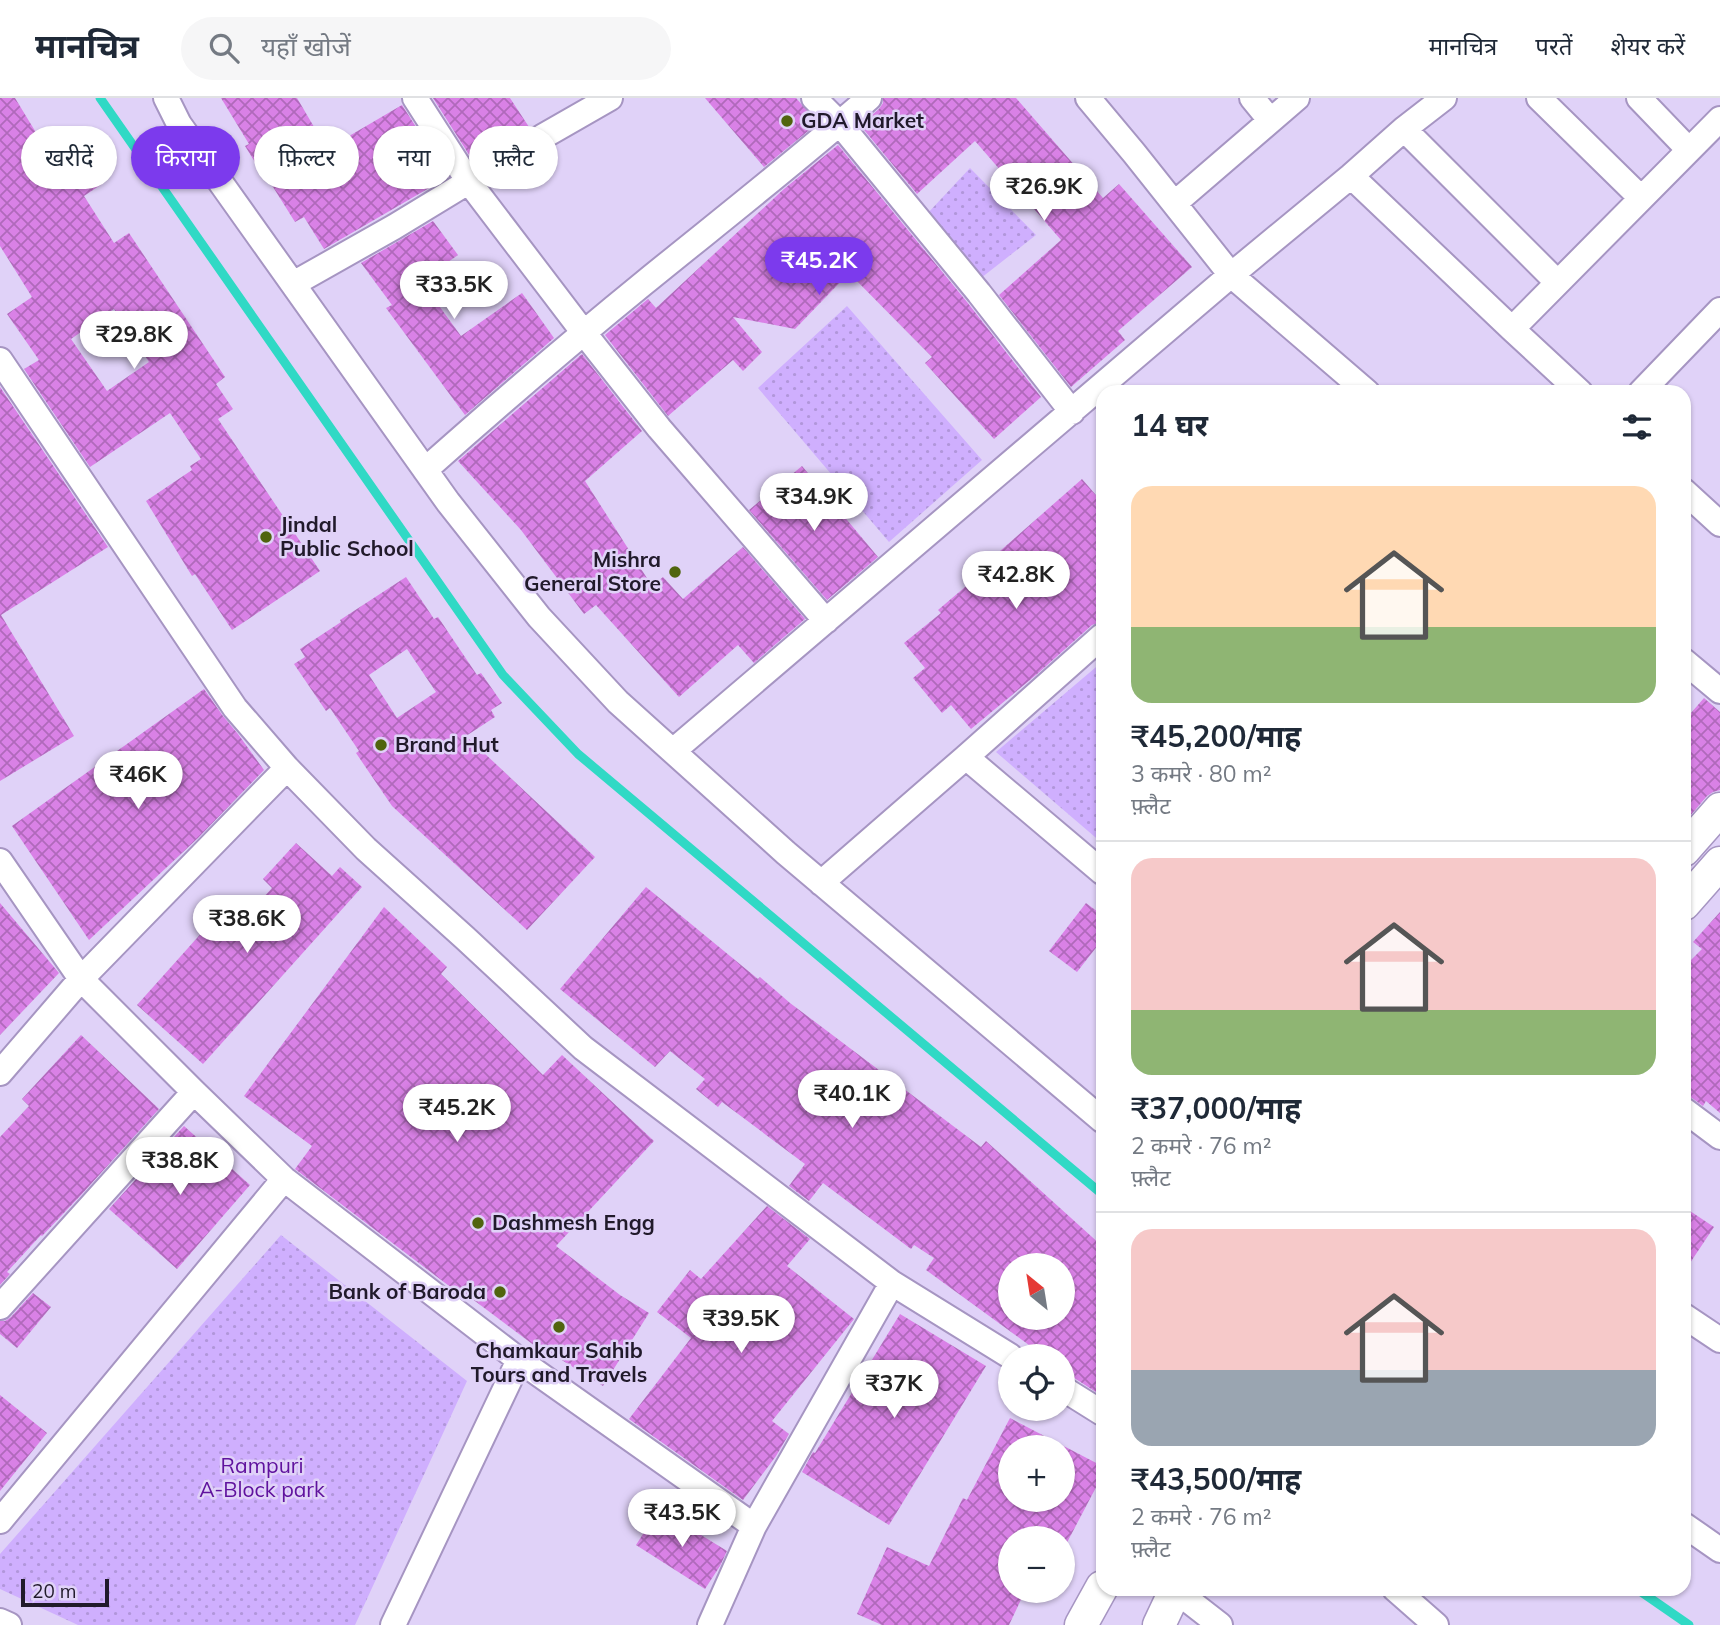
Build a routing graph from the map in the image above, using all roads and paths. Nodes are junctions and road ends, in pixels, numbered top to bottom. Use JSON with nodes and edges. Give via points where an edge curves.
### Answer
{"nodes":[{"id":1,"x":166,"y":98,"type":"edge"},
{"id":2,"x":415,"y":98,"type":"edge"},
{"id":3,"x":610,"y":98,"type":"edge"},
{"id":4,"x":814,"y":98,"type":"edge"},
{"id":5,"x":869,"y":98,"type":"edge"},
{"id":6,"x":1088,"y":98,"type":"edge"},
{"id":7,"x":1252,"y":98,"type":"edge"},
{"id":8,"x":1297,"y":98,"type":"edge"},
{"id":9,"x":1444,"y":98,"type":"edge"},
{"id":10,"x":1539,"y":98,"type":"edge"},
{"id":11,"x":1639,"y":98,"type":"edge"},
{"id":12,"x":1720,"y":119,"type":"edge"},
{"id":13,"x":1270,"y":120,"type":"junction"},
{"id":14,"x":840,"y":124,"type":"junction"},
{"id":15,"x":558,"y":128,"type":"edge"},
{"id":16,"x":1405,"y":129,"type":"junction"},
{"id":17,"x":1689,"y":150,"type":"junction"},
{"id":18,"x":1352,"y":176,"type":"junction"},
{"id":19,"x":469,"y":182,"type":"joint"},
{"id":20,"x":474,"y":189,"type":"edge"},
{"id":21,"x":1641,"y":198,"type":"junction"},
{"id":22,"x":1175,"y":203,"type":"junction"},
{"id":23,"x":1231,"y":275,"type":"junction"},
{"id":24,"x":1557,"y":282,"type":"junction"},
{"id":25,"x":293,"y":284,"type":"junction"},
{"id":26,"x":1720,"y":310,"type":"edge"},
{"id":27,"x":1511,"y":329,"type":"junction"},
{"id":28,"x":584,"y":333,"type":"junction"},
{"id":29,"x":0,"y":360,"type":"edge"},
{"id":30,"x":1111,"y":385,"type":"edge"},
{"id":31,"x":1359,"y":385,"type":"edge"},
{"id":32,"x":1572,"y":385,"type":"edge"},
{"id":33,"x":1648,"y":385,"type":"edge"},
{"id":34,"x":1096,"y":396,"type":"edge"},
{"id":35,"x":1072,"y":412,"type":"junction"},
{"id":36,"x":425,"y":470,"type":"junction"},
{"id":37,"x":1691,"y":497,"type":"edge"},
{"id":38,"x":1720,"y":524,"type":"edge"},
{"id":39,"x":826,"y":621,"type":"junction"},
{"id":40,"x":1096,"y":641,"type":"edge"},
{"id":41,"x":1691,"y":667,"type":"edge"},
{"id":42,"x":1720,"y":691,"type":"edge"},
{"id":43,"x":673,"y":751,"type":"junction"},
{"id":44,"x":966,"y":757,"type":"junction"},
{"id":45,"x":287,"y":768,"type":"junction"},
{"id":46,"x":1720,"y":809,"type":"edge"},
{"id":47,"x":1691,"y":842,"type":"edge"},
{"id":48,"x":0,"y":861,"type":"edge"},
{"id":49,"x":1720,"y":863,"type":"edge"},
{"id":50,"x":1096,"y":867,"type":"edge"},
{"id":51,"x":821,"y":883,"type":"junction"},
{"id":52,"x":1691,"y":896,"type":"edge"},
{"id":53,"x":81,"y":979,"type":"junction"},
{"id":54,"x":0,"y":1073,"type":"edge"},
{"id":55,"x":194,"y":1093,"type":"junction"},
{"id":56,"x":1691,"y":1114,"type":"edge"},
{"id":57,"x":1096,"y":1116,"type":"edge"},
{"id":58,"x":1717,"y":1129,"type":"edge"},
{"id":59,"x":284,"y":1179,"type":"junction"},
{"id":60,"x":892,"y":1283,"type":"junction"},
{"id":61,"x":0,"y":1307,"type":"edge"},
{"id":62,"x":1691,"y":1320,"type":"edge"},
{"id":63,"x":1720,"y":1340,"type":"edge"},
{"id":64,"x":998,"y":1349,"type":"edge"},
{"id":65,"x":519,"y":1360,"type":"junction"},
{"id":66,"x":1075,"y":1396,"type":"edge"},
{"id":67,"x":1096,"y":1409,"type":"edge"},
{"id":68,"x":0,"y":1521,"type":"edge"},
{"id":69,"x":754,"y":1526,"type":"junction"},
{"id":70,"x":1691,"y":1530,"type":"edge"},
{"id":71,"x":1720,"y":1550,"type":"edge"},
{"id":72,"x":1097,"y":1596,"type":"edge"},
{"id":73,"x":1173,"y":1596,"type":"edge"},
{"id":74,"x":1184,"y":1596,"type":"edge"},
{"id":75,"x":1403,"y":1596,"type":"edge"},
{"id":76,"x":0,"y":1621,"type":"edge"},
{"id":77,"x":9,"y":1625,"type":"edge"},
{"id":78,"x":393,"y":1625,"type":"edge"},
{"id":79,"x":710,"y":1625,"type":"edge"},
{"id":80,"x":1081,"y":1625,"type":"edge"},
{"id":81,"x":1159,"y":1625,"type":"edge"},
{"id":82,"x":1220,"y":1625,"type":"edge"},
{"id":83,"x":1436,"y":1625,"type":"edge"}],
"edges":[{"from":1,"to":25,"type":"street","via":[[179,124]]},
{"from":2,"to":19,"type":"street"},
{"from":3,"to":15,"type":"street"},
{"from":4,"to":14,"type":"street"},
{"from":5,"to":14,"type":"street"},
{"from":6,"to":22,"type":"street"},
{"from":7,"to":13,"type":"street"},
{"from":8,"to":13,"type":"street"},
{"from":9,"to":16,"type":"street"},
{"from":10,"to":21,"type":"street"},
{"from":11,"to":17,"type":"street"},
{"from":12,"to":17,"type":"street"},
{"from":13,"to":22,"type":"street"},
{"from":14,"to":28,"type":"street"},
{"from":14,"to":35,"type":"street"},
{"from":16,"to":18,"type":"street"},
{"from":16,"to":24,"type":"street"},
{"from":17,"to":21,"type":"street"},
{"from":18,"to":23,"type":"street"},
{"from":18,"to":27,"type":"street"},
{"from":19,"to":25,"type":"street"},
{"from":20,"to":28,"type":"street"},
{"from":21,"to":24,"type":"street"},
{"from":22,"to":23,"type":"street"},
{"from":23,"to":30,"type":"street"},
{"from":23,"to":31,"type":"street"},
{"from":24,"to":27,"type":"street"},
{"from":25,"to":36,"type":"street"},
{"from":26,"to":33,"type":"street"},
{"from":27,"to":32,"type":"street"},
{"from":28,"to":36,"type":"street"},
{"from":28,"to":39,"type":"street","via":[[659,428]]},
{"from":29,"to":45,"type":"street","via":[[235,708]]},
{"from":34,"to":35,"type":"street"},
{"from":35,"to":39,"type":"street"},
{"from":36,"to":43,"type":"street","via":[[539,617],[618,702]]},
{"from":37,"to":38,"type":"street"},
{"from":39,"to":43,"type":"street"},
{"from":40,"to":44,"type":"street"},
{"from":41,"to":42,"type":"street"},
{"from":43,"to":51,"type":"street"},
{"from":44,"to":50,"type":"street"},
{"from":44,"to":51,"type":"street"},
{"from":45,"to":53,"type":"street"},
{"from":45,"to":60,"type":"street","via":[[366,849],[583,1048]]},
{"from":46,"to":47,"type":"street"},
{"from":48,"to":53,"type":"street"},
{"from":49,"to":52,"type":"street"},
{"from":51,"to":57,"type":"street"},
{"from":53,"to":54,"type":"street"},
{"from":53,"to":55,"type":"street"},
{"from":55,"to":59,"type":"street"},
{"from":55,"to":61,"type":"street"},
{"from":56,"to":58,"type":"street"},
{"from":59,"to":65,"type":"street"},
{"from":59,"to":68,"type":"street"},
{"from":60,"to":64,"type":"street"},
{"from":60,"to":69,"type":"street"},
{"from":62,"to":63,"type":"street"},
{"from":65,"to":69,"type":"street"},
{"from":65,"to":78,"type":"street"},
{"from":66,"to":67,"type":"street"},
{"from":69,"to":79,"type":"street"},
{"from":70,"to":71,"type":"street"},
{"from":72,"to":80,"type":"street"},
{"from":73,"to":81,"type":"street"},
{"from":74,"to":82,"type":"street"},
{"from":75,"to":83,"type":"street"},
{"from":76,"to":77,"type":"street"}]}
